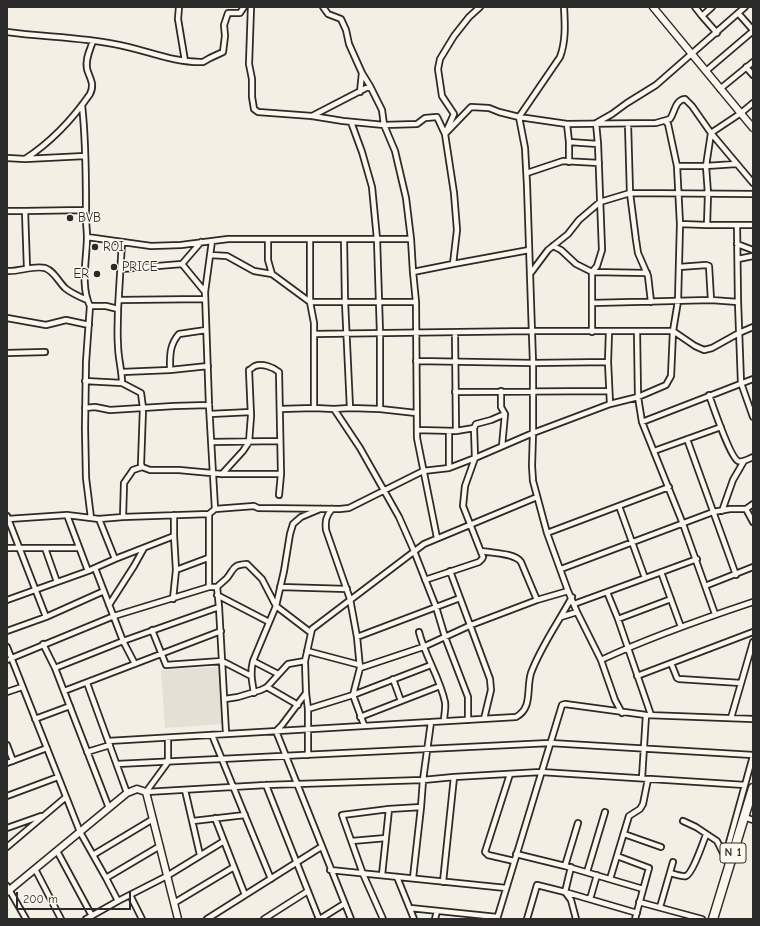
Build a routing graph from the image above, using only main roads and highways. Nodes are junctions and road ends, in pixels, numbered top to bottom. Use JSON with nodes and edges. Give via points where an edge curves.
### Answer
{"nodes":[{"id":1,"x":751,"y":788,"type":"edge"},
{"id":2,"x":713,"y":919,"type":"edge"}],
"edges":[{"from":1,"to":2,"type":"highway","number":"N 1","via":[[744,817],[727,861]]}]}
